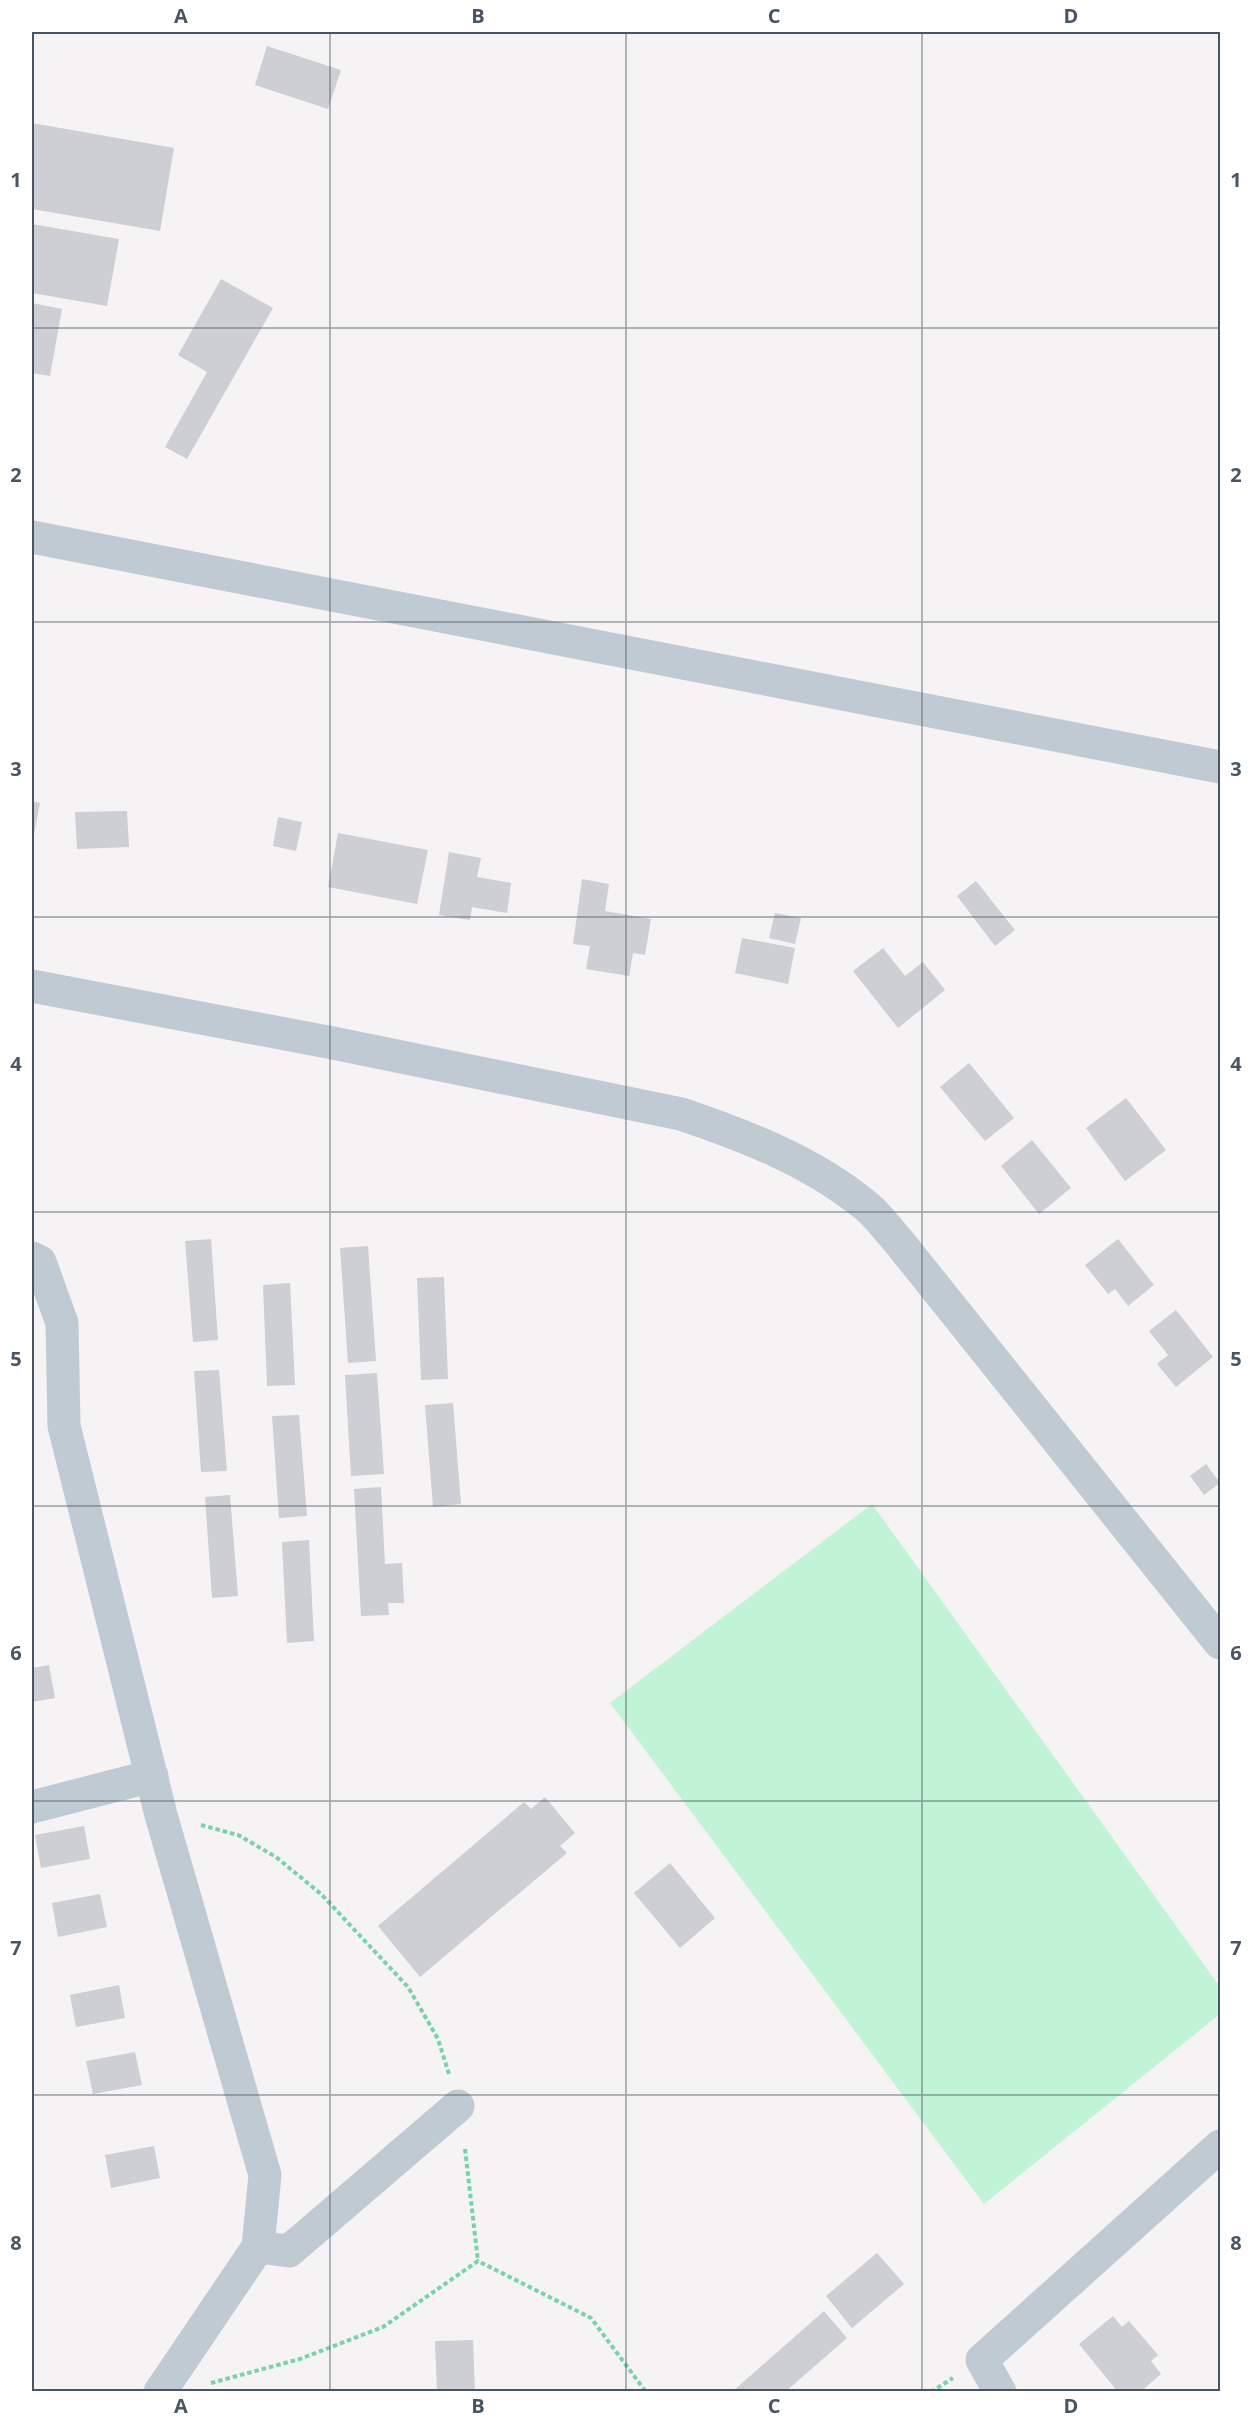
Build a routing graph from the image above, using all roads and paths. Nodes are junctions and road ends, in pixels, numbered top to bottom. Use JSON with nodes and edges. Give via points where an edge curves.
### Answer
{"nodes":[{"id":1,"x":32,"y":537,"type":"edge"},
{"id":2,"x":1221,"y":767,"type":"edge"},
{"id":3,"x":32,"y":986,"type":"edge"},
{"id":4,"x":32,"y":1258,"type":"edge"},
{"id":5,"x":1221,"y":1643,"type":"edge"},
{"id":6,"x":152,"y":1776,"type":"junction"},
{"id":7,"x":32,"y":1807,"type":"edge"},
{"id":8,"x":161,"y":1815,"type":"junction"},
{"id":9,"x":458,"y":2106,"type":"junction"},
{"id":10,"x":1221,"y":2146,"type":"edge"},
{"id":11,"x":258,"y":2247,"type":"junction"},
{"id":12,"x":478,"y":2261,"type":"junction"},
{"id":13,"x":202,"y":2386,"type":"dead end"},
{"id":14,"x":160,"y":2391,"type":"edge"},
{"id":15,"x":646,"y":2391,"type":"edge"},
{"id":16,"x":1000,"y":2391,"type":"edge"}],
"edges":[{"from":1,"to":2,"type":"street"},
{"from":3,"to":5,"type":"street","via":[[681,1114],[784,1154],[867,1206]]},
{"from":4,"to":6,"type":"street","via":[[40,1262],[62,1323],[64,1426]]},
{"from":6,"to":7,"type":"street"},
{"from":6,"to":8,"type":"street"},
{"from":8,"to":9,"type":"path","via":[[238,1835],[276,1857],[321,1894],[408,1987],[438,2039]]},
{"from":8,"to":11,"type":"street","via":[[265,2175]]},
{"from":9,"to":11,"type":"street","via":[[288,2251]]},
{"from":9,"to":12,"type":"path"},
{"from":10,"to":16,"type":"street","via":[[982,2360]]},
{"from":11,"to":14,"type":"street"},
{"from":12,"to":13,"type":"path","via":[[383,2327],[300,2359]]},
{"from":12,"to":15,"type":"path","via":[[591,2318]]}]}
